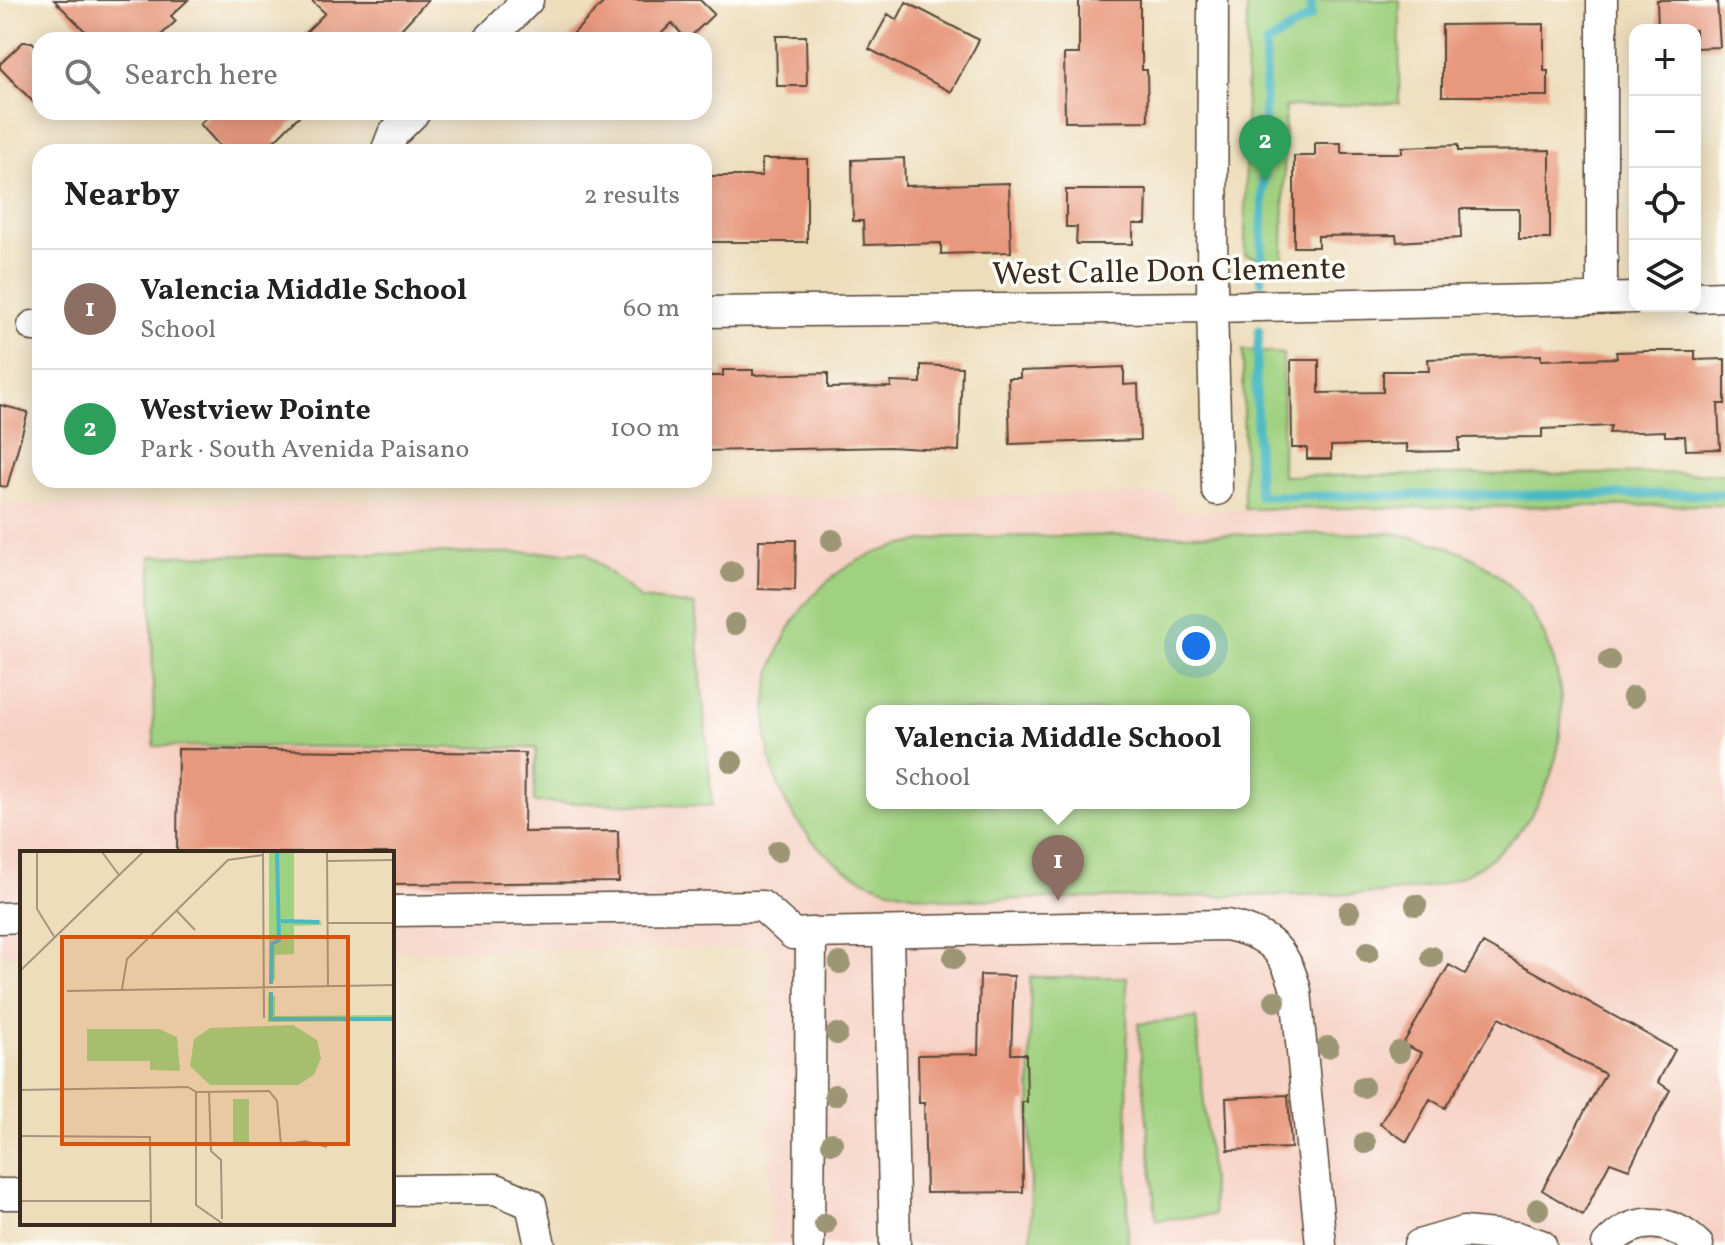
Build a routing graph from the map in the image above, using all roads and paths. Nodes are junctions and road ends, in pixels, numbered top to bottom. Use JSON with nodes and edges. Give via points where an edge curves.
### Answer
{"nodes":[{"id":1,"x":528,"y":0,"type":"edge"},
{"id":2,"x":1213,"y":0,"type":"edge"},
{"id":3,"x":1602,"y":0,"type":"edge"},
{"id":4,"x":496,"y":32,"type":"edge"},
{"id":5,"x":407,"y":120,"type":"edge"},
{"id":6,"x":389,"y":144,"type":"edge"},
{"id":7,"x":1725,"y":296,"type":"edge"},
{"id":8,"x":1701,"y":297,"type":"edge"},
{"id":9,"x":1602,"y":298,"type":"junction"},
{"id":10,"x":1629,"y":298,"type":"edge"},
{"id":11,"x":1212,"y":307,"type":"junction"},
{"id":12,"x":712,"y":312,"type":"edge"},
{"id":13,"x":1217,"y":490,"type":"dead end"},
{"id":14,"x":394,"y":911,"type":"edge"},
{"id":15,"x":20,"y":917,"type":"edge"},
{"id":16,"x":0,"y":918,"type":"edge"},
{"id":17,"x":888,"y":932,"type":"junction"},
{"id":18,"x":811,"y":933,"type":"junction"},
{"id":19,"x":394,"y":1190,"type":"edge"},
{"id":20,"x":540,"y":1245,"type":"edge"},
{"id":21,"x":809,"y":1245,"type":"edge"},
{"id":22,"x":895,"y":1245,"type":"edge"},
{"id":23,"x":1321,"y":1245,"type":"edge"},
{"id":24,"x":1419,"y":1245,"type":"edge"},
{"id":25,"x":1541,"y":1245,"type":"edge"},
{"id":26,"x":1607,"y":1245,"type":"edge"},
{"id":27,"x":1698,"y":1245,"type":"edge"}],
"edges":[{"from":1,"to":4,"type":"street"},
{"from":2,"to":11,"type":"street"},
{"from":3,"to":9,"type":"street"},
{"from":5,"to":6,"type":"street"},
{"from":7,"to":8,"type":"street"},
{"from":9,"to":10,"type":"street","name":"West Calle Don Clemente"},
{"from":9,"to":11,"type":"street","name":"West Calle Don Clemente"},
{"from":11,"to":12,"type":"street","name":"West Calle Don Clemente"},
{"from":11,"to":13,"type":"street"},
{"from":14,"to":18,"type":"street","via":[[762,906],[793,934]]},
{"from":15,"to":16,"type":"street"},
{"from":17,"to":18,"type":"street"},
{"from":17,"to":22,"type":"street"},
{"from":17,"to":23,"type":"street","via":[[1226,925],[1265,938],[1286,962],[1296,991]]},
{"from":18,"to":21,"type":"street"},
{"from":19,"to":20,"type":"street","via":[[496,1189],[531,1204]]},
{"from":24,"to":25,"type":"street","via":[[1463,1232]]},
{"from":26,"to":27,"type":"street","via":[[1634,1225],[1652,1222],[1670,1225]]}]}
